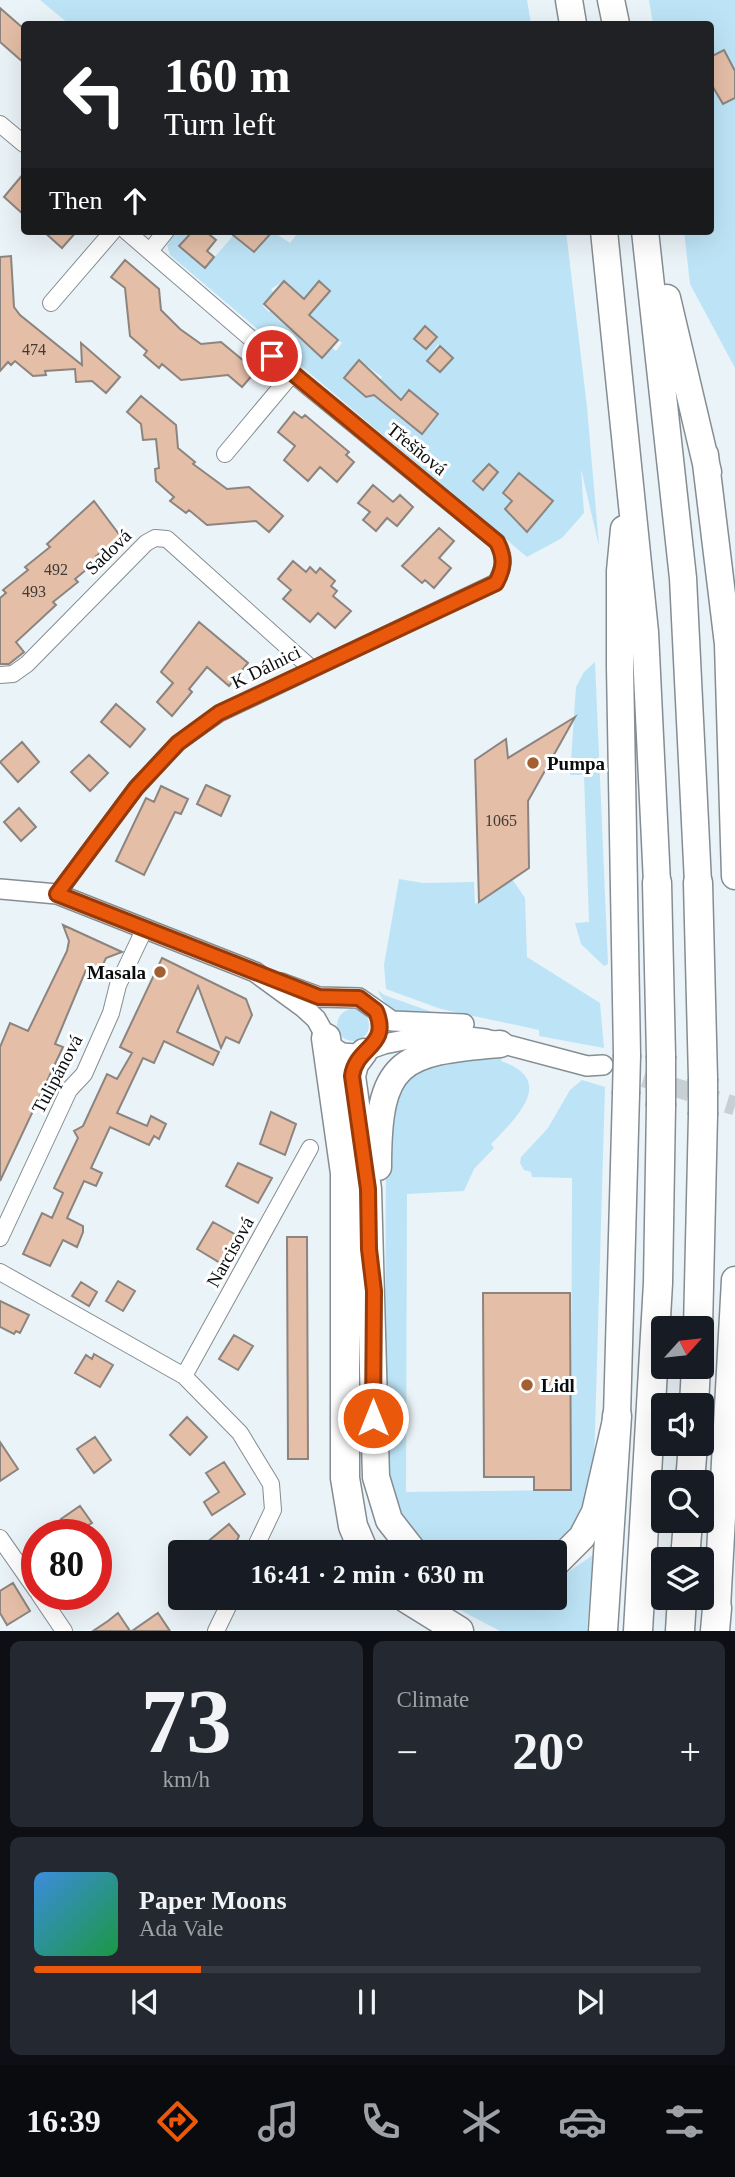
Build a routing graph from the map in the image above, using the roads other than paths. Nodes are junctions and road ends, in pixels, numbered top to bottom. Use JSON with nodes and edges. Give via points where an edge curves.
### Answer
{"nodes":[{"id":1,"x":569,"y":0,"type":"edge"},
{"id":2,"x":611,"y":0,"type":"edge"},
{"id":3,"x":572,"y":21,"type":"edge"},
{"id":4,"x":615,"y":21,"type":"edge"},
{"id":5,"x":0,"y":124,"type":"edge"},
{"id":6,"x":21,"y":142,"type":"edge"},
{"id":7,"x":110,"y":235,"type":"edge"},
{"id":8,"x":131,"y":235,"type":"edge"},
{"id":9,"x":163,"y":235,"type":"edge"},
{"id":10,"x":604,"y":235,"type":"edge"},
{"id":11,"x":646,"y":235,"type":"edge"},
{"id":12,"x":652,"y":235,"type":"edge"},
{"id":13,"x":150,"y":251,"type":"junction"},
{"id":14,"x":51,"y":303,"type":"dead end"},
{"id":15,"x":292,"y":374,"type":"junction"},
{"id":16,"x":225,"y":454,"type":"dead end"},
{"id":17,"x":705,"y":455,"type":"junction"},
{"id":18,"x":630,"y":467,"type":"junction"},
{"id":19,"x":504,"y":563,"type":"joint"},
{"id":20,"x":735,"y":600,"type":"edge"},
{"id":21,"x":312,"y":668,"type":"junction"},
{"id":22,"x":0,"y":675,"type":"edge"},
{"id":23,"x":735,"y":876,"type":"edge"},
{"id":24,"x":657,"y":883,"type":"joint"},
{"id":25,"x":698,"y":883,"type":"joint"},
{"id":26,"x":0,"y":889,"type":"edge"},
{"id":27,"x":57,"y":894,"type":"junction"},
{"id":28,"x":145,"y":928,"type":"junction"},
{"id":29,"x":258,"y":974,"type":"junction"},
{"id":30,"x":344,"y":998,"type":"junction"},
{"id":31,"x":376,"y":1011,"type":"junction"},
{"id":32,"x":325,"y":1035,"type":"junction"},
{"id":33,"x":500,"y":1044,"type":"junction"},
{"id":34,"x":367,"y":1051,"type":"junction"},
{"id":35,"x":310,"y":1148,"type":"dead end"},
{"id":36,"x":0,"y":1238,"type":"edge"},
{"id":37,"x":0,"y":1272,"type":"edge"},
{"id":38,"x":735,"y":1280,"type":"edge"},
{"id":39,"x":374,"y":1291,"type":"junction"},
{"id":40,"x":698,"y":1316,"type":"edge"},
{"id":41,"x":184,"y":1376,"type":"junction"},
{"id":42,"x":617,"y":1416,"type":"junction"},
{"id":43,"x":0,"y":1538,"type":"edge"},
{"id":44,"x":259,"y":1540,"type":"edge"},
{"id":45,"x":359,"y":1540,"type":"edge"},
{"id":46,"x":404,"y":1540,"type":"edge"},
{"id":47,"x":567,"y":1551,"type":"edge"},
{"id":48,"x":21,"y":1568,"type":"edge"},
{"id":49,"x":50,"y":1610,"type":"edge"},
{"id":50,"x":226,"y":1610,"type":"edge"},
{"id":51,"x":425,"y":1610,"type":"edge"},
{"id":52,"x":681,"y":1610,"type":"edge"},
{"id":53,"x":716,"y":1619,"type":"edge"},
{"id":54,"x":64,"y":1631,"type":"edge"},
{"id":55,"x":216,"y":1631,"type":"edge"},
{"id":56,"x":459,"y":1631,"type":"edge"},
{"id":57,"x":603,"y":1631,"type":"edge"},
{"id":58,"x":638,"y":1631,"type":"edge"},
{"id":59,"x":680,"y":1631,"type":"edge"}],
"edges":[{"from":1,"to":3,"type":"highway"},
{"from":2,"to":4,"type":"highway"},
{"from":5,"to":6,"type":"street"},
{"from":7,"to":14,"type":"street"},
{"from":8,"to":13,"type":"street","name":"Třešňová"},
{"from":9,"to":13,"type":"street"},
{"from":10,"to":18,"type":"highway"},
{"from":11,"to":25,"type":"highway","via":[[683,578]]},
{"from":12,"to":17,"type":"highway"},
{"from":13,"to":15,"type":"street","name":"Třešňová"},
{"from":15,"to":16,"type":"street"},
{"from":15,"to":19,"type":"street","name":"Třešňová","via":[[497,542]]},
{"from":17,"to":20,"type":"highway"},
{"from":17,"to":23,"type":"highway","via":[[728,644]]},
{"from":18,"to":24,"type":"highway","via":[[654,775]]},
{"from":18,"to":42,"type":"highway","bridge":true,"via":[[620,571],[627,1055]]},
{"from":19,"to":21,"type":"street","name":"K Dálnici","via":[[496,583]]},
{"from":21,"to":22,"type":"street","name":"Sadová","via":[[167,539],[155,538],[27,664],[13,674]]},
{"from":21,"to":27,"type":"street","name":"K Dálnici","via":[[219,713],[178,743],[136,788]]},
{"from":24,"to":58,"type":"highway","bridge":true,"via":[[661,1056],[658,1283]]},
{"from":25,"to":40,"type":"highway","bridge":true,"via":[[704,1079]]},
{"from":26,"to":27,"type":"street"},
{"from":27,"to":28,"type":"street"},
{"from":28,"to":29,"type":"street"},
{"from":28,"to":36,"type":"street","name":"Tulipánová","via":[[84,1074],[69,1090]]},
{"from":29,"to":30,"type":"street","via":[[319,997]]},
{"from":29,"to":32,"type":"street","via":[[303,1007]]},
{"from":30,"to":31,"type":"street","via":[[365,1000]]},
{"from":30,"to":32,"type":"street","via":[[325,1014]]},
{"from":31,"to":33,"type":"street","via":[[392,1021],[444,1022],[493,1030],[586,1054],[603,1065],[587,1066]]},
{"from":31,"to":34,"type":"street","via":[[380,1028]]},
{"from":32,"to":34,"type":"street","via":[[342,1053]]},
{"from":32,"to":45,"type":"highway","via":[[345,1173],[345,1478]]},
{"from":33,"to":34,"type":"street","via":[[446,1035]]},
{"from":33,"to":39,"type":"highway","via":[[430,1051],[405,1065],[387,1086],[379,1115],[379,1250]]},
{"from":34,"to":39,"type":"highway","via":[[355,1064],[352,1076],[367,1177]]},
{"from":35,"to":41,"type":"street","name":"Narcisová"},
{"from":37,"to":41,"type":"street"},
{"from":38,"to":53,"type":"highway"},
{"from":39,"to":46,"type":"highway","via":[[376,1477],[395,1530]]},
{"from":41,"to":44,"type":"street","via":[[240,1433],[271,1484],[273,1510]]},
{"from":42,"to":47,"type":"highway","via":[[595,1512],[582,1537]]},
{"from":42,"to":57,"type":"highway"},
{"from":43,"to":48,"type":"street"},
{"from":49,"to":54,"type":"street"},
{"from":50,"to":55,"type":"street"},
{"from":51,"to":56,"type":"highway"},
{"from":52,"to":59,"type":"highway"}]}
